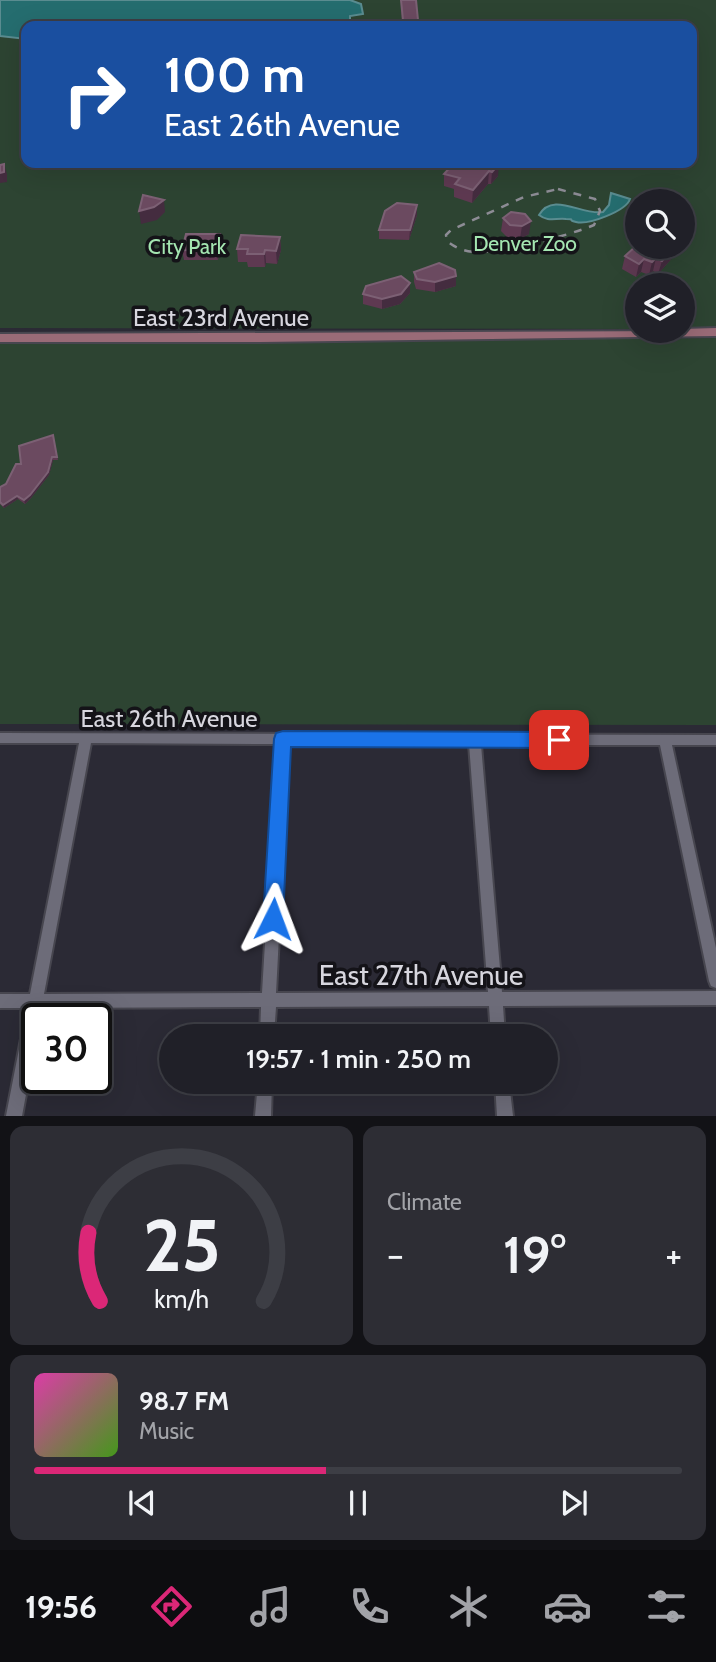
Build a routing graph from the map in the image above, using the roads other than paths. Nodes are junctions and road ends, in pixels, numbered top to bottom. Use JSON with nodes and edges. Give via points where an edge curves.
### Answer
{"nodes":[{"id":1,"x":0,"y":331,"type":"edge"},
{"id":2,"x":716,"y":332,"type":"edge"},
{"id":3,"x":443,"y":334,"type":"junction"},
{"id":4,"x":0,"y":338,"type":"edge"},
{"id":5,"x":0,"y":738,"type":"edge"},
{"id":6,"x":86,"y":738,"type":"junction"},
{"id":7,"x":283,"y":739,"type":"junction"},
{"id":8,"x":475,"y":740,"type":"junction"},
{"id":9,"x":665,"y":740,"type":"junction"},
{"id":10,"x":716,"y":740,"type":"edge"},
{"id":11,"x":716,"y":981,"type":"edge"},
{"id":12,"x":716,"y":998,"type":"edge"},
{"id":13,"x":269,"y":999,"type":"junction"},
{"id":14,"x":0,"y":1000,"type":"edge"},
{"id":15,"x":37,"y":1000,"type":"junction"},
{"id":16,"x":496,"y":1000,"type":"junction"},
{"id":17,"x":268,"y":1024,"type":"edge"},
{"id":18,"x":497,"y":1024,"type":"edge"},
{"id":19,"x":264,"y":1094,"type":"edge"},
{"id":20,"x":503,"y":1094,"type":"edge"},
{"id":21,"x":14,"y":1116,"type":"edge"},
{"id":22,"x":263,"y":1116,"type":"edge"},
{"id":23,"x":505,"y":1116,"type":"edge"}],
"edges":[{"from":1,"to":3,"type":"main road","name":"East 23rd Avenue"},
{"from":2,"to":3,"type":"main road","name":"East 23rd Avenue"},
{"from":3,"to":4,"type":"main road","name":"East 23rd Avenue"},
{"from":5,"to":6,"type":"street","name":"East 26th Avenue"},
{"from":6,"to":7,"type":"street","name":"East 26th Avenue"},
{"from":6,"to":15,"type":"street"},
{"from":7,"to":8,"type":"street","name":"East 26th Avenue"},
{"from":7,"to":13,"type":"street"},
{"from":8,"to":9,"type":"street","name":"East 26th Avenue"},
{"from":8,"to":16,"type":"street"},
{"from":9,"to":10,"type":"street","name":"East 26th Avenue"},
{"from":9,"to":11,"type":"street"},
{"from":12,"to":16,"type":"street","name":"East 27th Avenue"},
{"from":13,"to":15,"type":"street","name":"East 27th Avenue"},
{"from":13,"to":16,"type":"street","name":"East 27th Avenue"},
{"from":13,"to":17,"type":"street"},
{"from":14,"to":15,"type":"street","name":"East 27th Avenue"},
{"from":15,"to":21,"type":"street"},
{"from":16,"to":18,"type":"street"},
{"from":19,"to":22,"type":"street"},
{"from":20,"to":23,"type":"street"}]}
